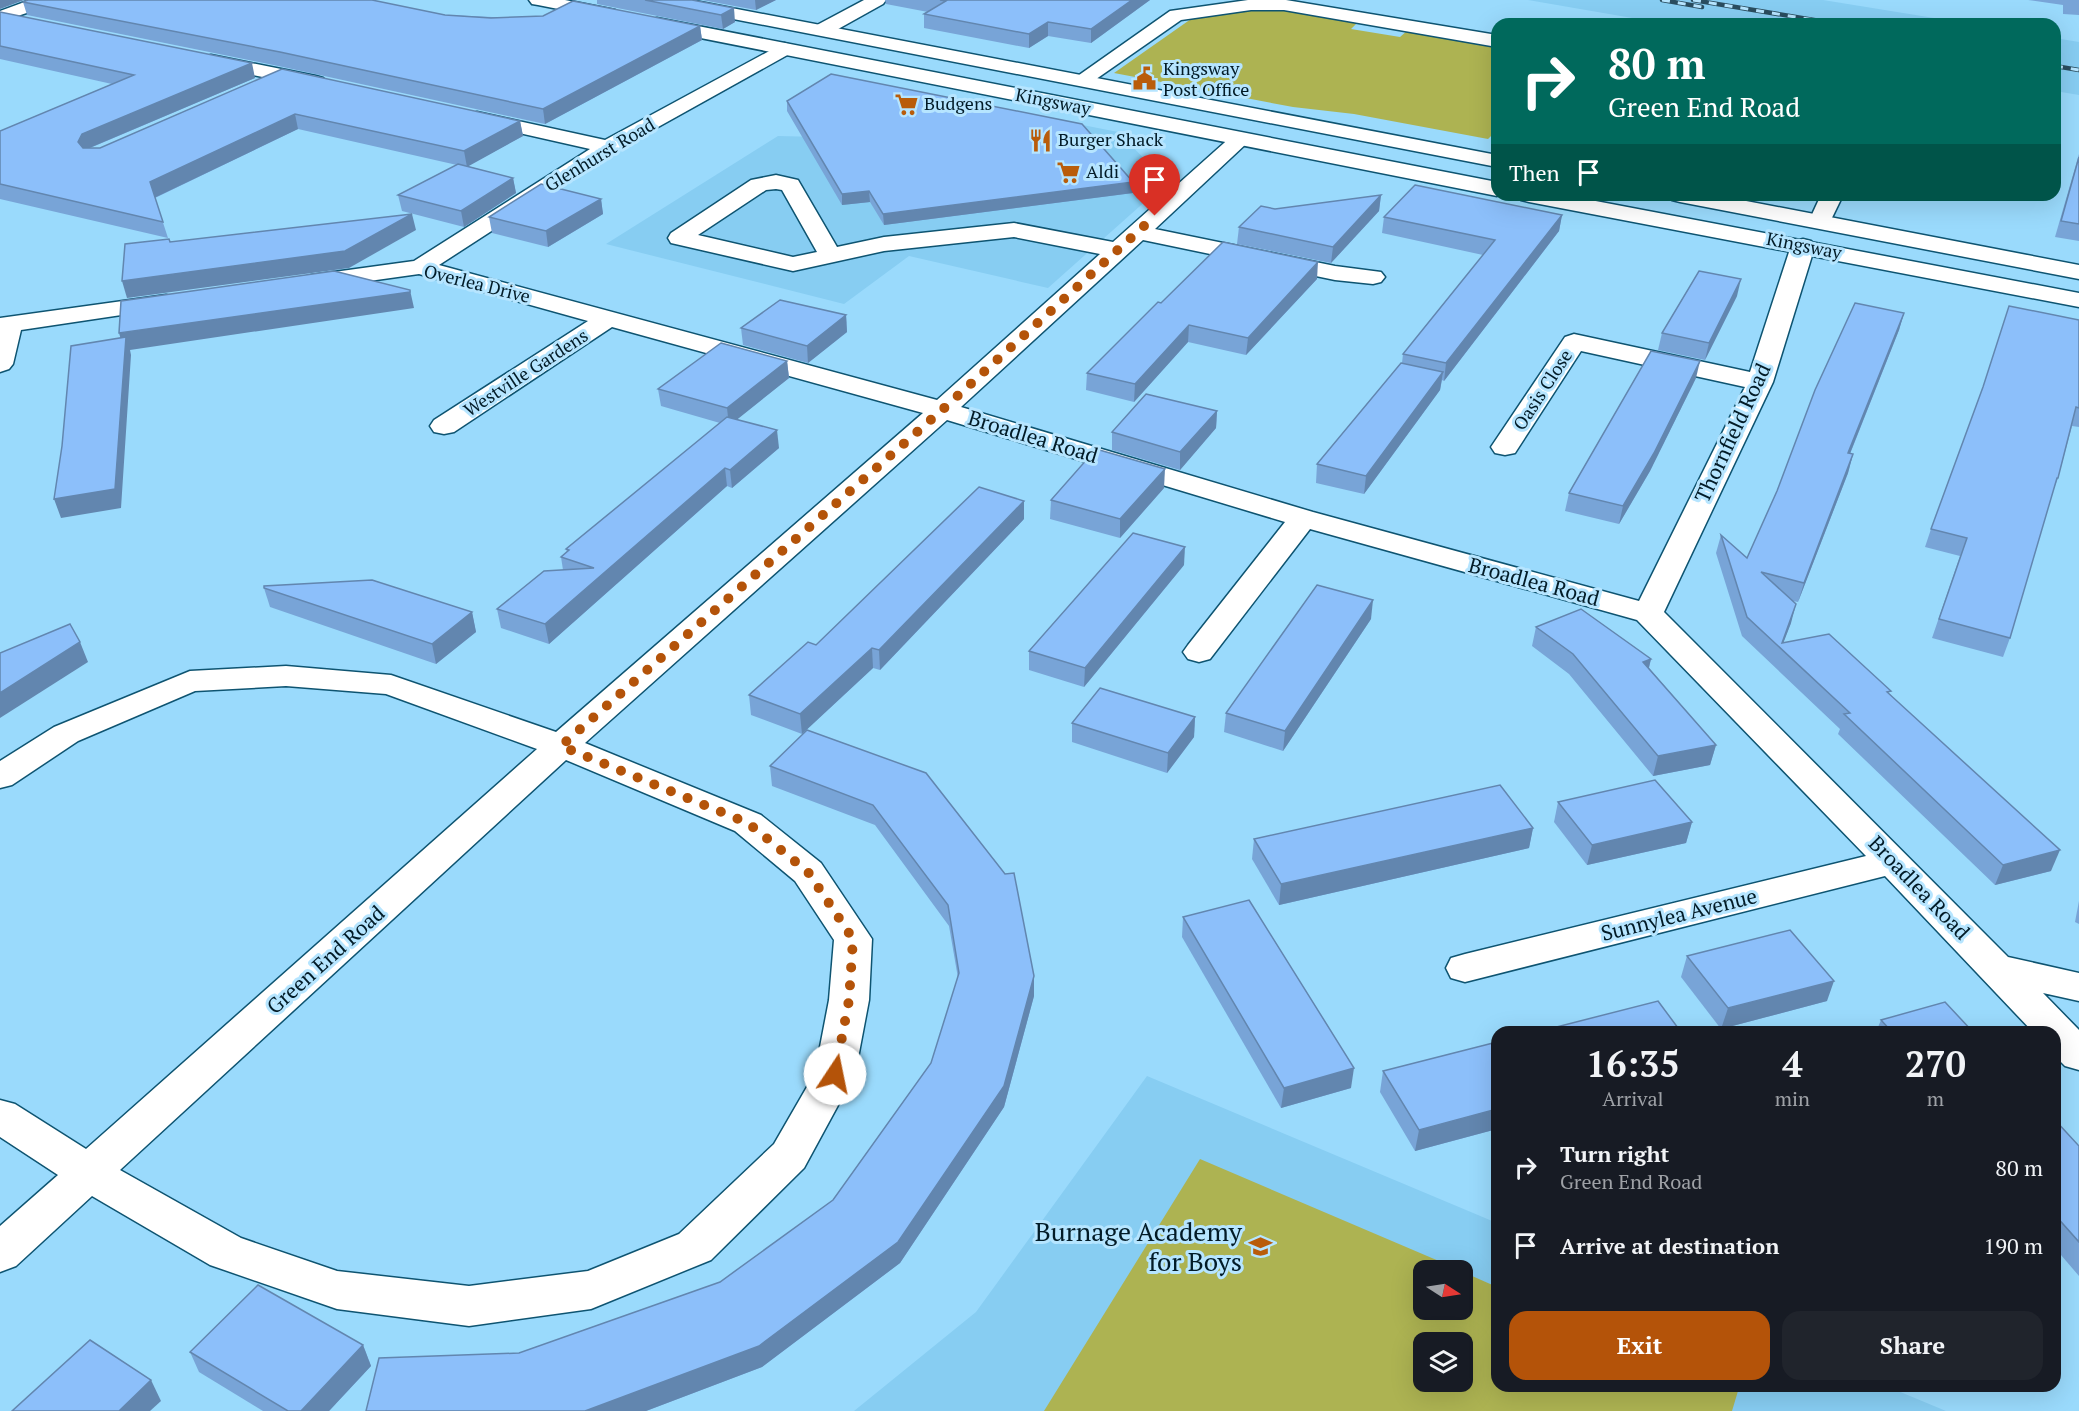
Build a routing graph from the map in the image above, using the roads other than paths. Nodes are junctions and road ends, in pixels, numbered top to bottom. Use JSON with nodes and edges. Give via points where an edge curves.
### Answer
{"nodes":[{"id":1,"x":47,"y":0,"type":"edge"},
{"id":2,"x":538,"y":0,"type":"edge"},
{"id":3,"x":661,"y":0,"type":"edge"},
{"id":4,"x":877,"y":0,"type":"edge"},
{"id":5,"x":0,"y":18,"type":"edge"},
{"id":6,"x":34,"y":25,"type":"edge"},
{"id":7,"x":824,"y":29,"type":"junction"},
{"id":8,"x":1491,"y":40,"type":"edge"},
{"id":9,"x":784,"y":50,"type":"junction"},
{"id":10,"x":193,"y":57,"type":"edge"},
{"id":11,"x":283,"y":75,"type":"junction"},
{"id":12,"x":1082,"y":80,"type":"junction"},
{"id":13,"x":330,"y":86,"type":"edge"},
{"id":14,"x":250,"y":89,"type":"edge"},
{"id":15,"x":458,"y":114,"type":"edge"},
{"id":16,"x":1265,"y":118,"type":"junction"},
{"id":17,"x":1240,"y":139,"type":"junction"},
{"id":18,"x":608,"y":147,"type":"junction"},
{"id":19,"x":1491,"y":157,"type":"edge"},
{"id":20,"x":1491,"y":188,"type":"edge"},
{"id":21,"x":1561,"y":201,"type":"edge"},
{"id":22,"x":1712,"y":201,"type":"edge"},
{"id":23,"x":1829,"y":201,"type":"edge"},
{"id":24,"x":1820,"y":221,"type":"junction"},
{"id":25,"x":1128,"y":241,"type":"junction"},
{"id":26,"x":1803,"y":246,"type":"junction"},
{"id":27,"x":830,"y":255,"type":"junction"},
{"id":28,"x":420,"y":267,"type":"junction"},
{"id":29,"x":2079,"y":272,"type":"edge"},
{"id":30,"x":1373,"y":277,"type":"dead end"},
{"id":31,"x":291,"y":285,"type":"edge"},
{"id":32,"x":186,"y":300,"type":"edge"},
{"id":33,"x":2079,"y":300,"type":"edge"},
{"id":34,"x":608,"y":319,"type":"junction"},
{"id":35,"x":5,"y":324,"type":"edge"},
{"id":36,"x":0,"y":363,"type":"edge"},
{"id":37,"x":1761,"y":382,"type":"junction"},
{"id":38,"x":942,"y":410,"type":"junction"},
{"id":39,"x":444,"y":426,"type":"dead end"},
{"id":40,"x":1505,"y":447,"type":"dead end"},
{"id":41,"x":1303,"y":518,"type":"junction"},
{"id":42,"x":1648,"y":613,"type":"junction"},
{"id":43,"x":1199,"y":652,"type":"dead end"},
{"id":44,"x":561,"y":746,"type":"junction"},
{"id":45,"x":0,"y":777,"type":"edge"},
{"id":46,"x":1893,"y":861,"type":"junction"},
{"id":47,"x":1465,"y":968,"type":"dead end"},
{"id":48,"x":1998,"y":969,"type":"junction"},
{"id":49,"x":2079,"y":987,"type":"edge"},
{"id":50,"x":2052,"y":1026,"type":"edge"},
{"id":51,"x":2061,"y":1036,"type":"edge"},
{"id":52,"x":2079,"y":1055,"type":"edge"},
{"id":53,"x":0,"y":1116,"type":"edge"},
{"id":54,"x":91,"y":1174,"type":"junction"},
{"id":55,"x":0,"y":1253,"type":"edge"}],
"edges":[{"from":1,"to":5,"type":"main road"},
{"from":2,"to":9,"type":"main road","name":"Kingsway"},
{"from":3,"to":7,"type":"main road","name":"Kingsway"},
{"from":4,"to":7,"type":"main road"},
{"from":5,"to":6,"type":"main road"},
{"from":7,"to":12,"type":"main road","name":"Kingsway"},
{"from":8,"to":12,"type":"main road","via":[[1284,5],[1251,5],[1176,15]]},
{"from":9,"to":17,"type":"main road","name":"Kingsway"},
{"from":9,"to":18,"type":"main road","name":"Glenhurst Road"},
{"from":10,"to":11,"type":"main road"},
{"from":11,"to":13,"type":"main road"},
{"from":11,"to":14,"type":"main road"},
{"from":12,"to":16,"type":"main road","name":"Kingsway"},
{"from":15,"to":18,"type":"main road"},
{"from":16,"to":17,"type":"main road","name":"Green End Road"},
{"from":16,"to":19,"type":"main road","name":"Kingsway"},
{"from":17,"to":20,"type":"main road","name":"Kingsway"},
{"from":17,"to":25,"type":"main road","name":"Green End Road"},
{"from":18,"to":28,"type":"main road","name":"Glenhurst Road"},
{"from":21,"to":26,"type":"main road","name":"Kingsway"},
{"from":22,"to":24,"type":"main road","name":"Kingsway"},
{"from":23,"to":24,"type":"main road"},
{"from":24,"to":29,"type":"main road","name":"Kingsway"},
{"from":25,"to":27,"type":"main road","via":[[1014,230],[884,244]]},
{"from":25,"to":30,"type":"main road"},
{"from":25,"to":38,"type":"main road","name":"Green End Road"},
{"from":26,"to":33,"type":"main road","name":"Kingsway"},
{"from":26,"to":37,"type":"main road","name":"Thornfield Road"},
{"from":27,"to":27,"type":"main road","via":[[793,264],[679,238],[759,185],[776,182],[790,185]]},
{"from":28,"to":31,"type":"main road","name":"Overlea Drive"},
{"from":28,"to":34,"type":"main road","name":"Overlea Drive"},
{"from":32,"to":35,"type":"main road"},
{"from":34,"to":38,"type":"main road","name":"Overlea Drive"},
{"from":34,"to":39,"type":"main road","name":"Westville Gardens"},
{"from":35,"to":36,"type":"main road"},
{"from":37,"to":40,"type":"main road","name":"Oasis Close","via":[[1574,342]]},
{"from":37,"to":42,"type":"main road","name":"Thornfield Road"},
{"from":38,"to":41,"type":"main road","name":"Broadlea Road"},
{"from":38,"to":44,"type":"main road","name":"Green End Road"},
{"from":41,"to":42,"type":"main road","name":"Broadlea Road"},
{"from":41,"to":43,"type":"main road"},
{"from":42,"to":46,"type":"main road","name":"Broadlea Road"},
{"from":44,"to":45,"type":"main road","via":[[391,685],[286,676],[190,681],[66,734]]},
{"from":44,"to":54,"type":"main road","name":"Green End Road"},
{"from":44,"to":54,"type":"main road","via":[[748,823],[808,872],[853,939],[849,1000],[835,1074],[789,1156],[695,1247],[591,1290],[469,1306],[337,1290],[225,1252]]},
{"from":46,"to":47,"type":"main road","name":"Sunnylea Avenue"},
{"from":46,"to":48,"type":"main road","name":"Broadlea Road"},
{"from":48,"to":49,"type":"main road"},
{"from":48,"to":50,"type":"main road","name":"Broadlea Road"},
{"from":51,"to":52,"type":"main road","name":"Broadlea Road"},
{"from":53,"to":54,"type":"main road"},
{"from":54,"to":55,"type":"main road","name":"Green End Road"}]}
